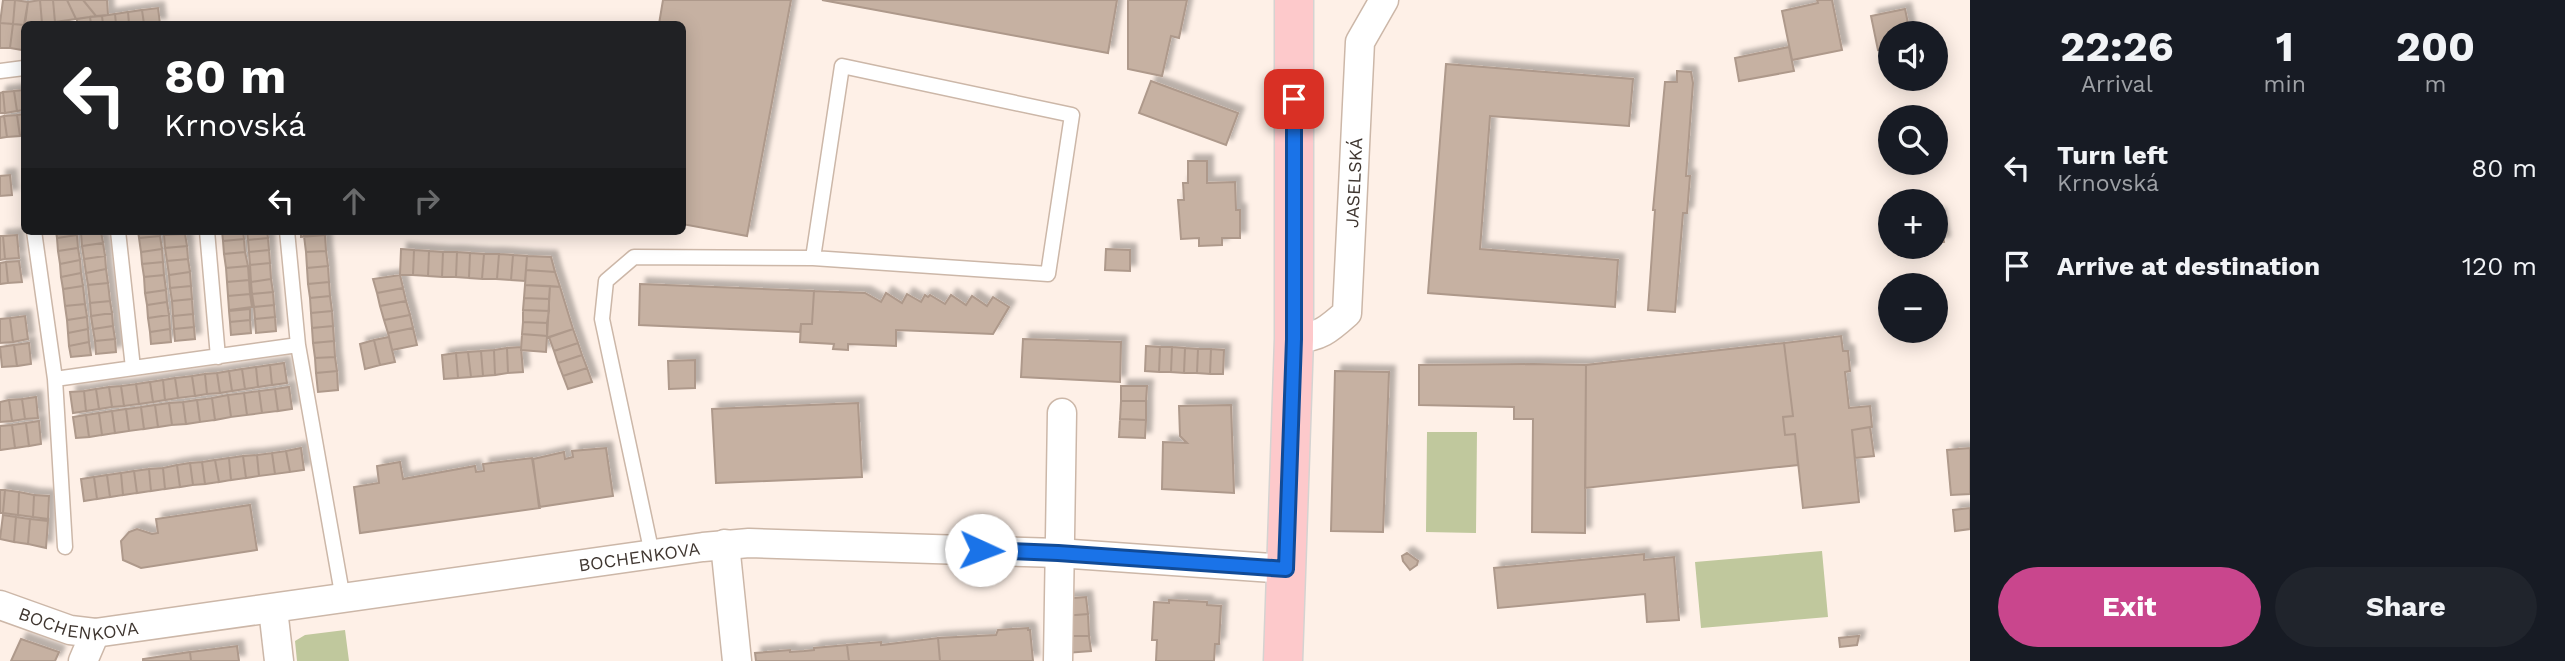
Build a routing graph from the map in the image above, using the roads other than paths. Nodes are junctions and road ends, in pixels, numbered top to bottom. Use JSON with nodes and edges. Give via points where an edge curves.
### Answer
{"nodes":[{"id":1,"x":1294,"y":0,"type":"edge"},
{"id":2,"x":1384,"y":0,"type":"edge"},
{"id":3,"x":21,"y":68,"type":"edge"},
{"id":4,"x":0,"y":71,"type":"edge"},
{"id":5,"x":35,"y":235,"type":"edge"},
{"id":6,"x":118,"y":235,"type":"edge"},
{"id":7,"x":207,"y":235,"type":"edge"},
{"id":8,"x":287,"y":235,"type":"edge"},
{"id":9,"x":813,"y":258,"type":"junction"},
{"id":10,"x":1294,"y":339,"type":"junction"},
{"id":11,"x":298,"y":345,"type":"junction"},
{"id":12,"x":218,"y":356,"type":"junction"},
{"id":13,"x":133,"y":368,"type":"junction"},
{"id":14,"x":55,"y":379,"type":"junction"},
{"id":15,"x":1062,"y":412,"type":"dead end"},
{"id":16,"x":724,"y":544,"type":"junction"},
{"id":17,"x":65,"y":547,"type":"dead end"},
{"id":18,"x":1058,"y":553,"type":"junction"},
{"id":19,"x":652,"y":554,"type":"junction"},
{"id":20,"x":1286,"y":569,"type":"junction"},
{"id":21,"x":343,"y":599,"type":"junction"},
{"id":22,"x":0,"y":605,"type":"edge"},
{"id":23,"x":273,"y":609,"type":"junction"},
{"id":24,"x":95,"y":633,"type":"junction"},
{"id":25,"x":83,"y":661,"type":"edge"},
{"id":26,"x":279,"y":661,"type":"edge"},
{"id":27,"x":737,"y":661,"type":"edge"},
{"id":28,"x":1058,"y":661,"type":"edge"},
{"id":29,"x":1283,"y":661,"type":"edge"}],
"edges":[{"from":1,"to":10,"type":"main road"},
{"from":2,"to":10,"type":"street","name":"JASELSKÁ","via":[[1360,42],[1347,313],[1314,338]]},
{"from":3,"to":4,"type":"lane"},
{"from":5,"to":14,"type":"lane"},
{"from":6,"to":13,"type":"lane"},
{"from":7,"to":12,"type":"lane"},
{"from":8,"to":11,"type":"lane"},
{"from":9,"to":9,"type":"lane","via":[[1048,274],[1072,115],[842,66]]},
{"from":9,"to":19,"type":"lane","via":[[634,257],[606,281],[602,319]]},
{"from":10,"to":20,"type":"main road"},
{"from":11,"to":12,"type":"lane"},
{"from":11,"to":21,"type":"lane"},
{"from":12,"to":13,"type":"lane"},
{"from":13,"to":14,"type":"lane"},
{"from":14,"to":17,"type":"lane"},
{"from":15,"to":18,"type":"street"},
{"from":16,"to":18,"type":"street","name":"BOCHENKOVA"},
{"from":16,"to":19,"type":"street","name":"BOCHENKOVA"},
{"from":16,"to":27,"type":"street"},
{"from":18,"to":20,"type":"street","name":"BOCHENKOVA"},
{"from":18,"to":28,"type":"street"},
{"from":19,"to":21,"type":"street","name":"BOCHENKOVA"},
{"from":20,"to":29,"type":"main road"},
{"from":21,"to":23,"type":"street","name":"BOCHENKOVA"},
{"from":22,"to":24,"type":"street","name":"BOCHENKOVA","via":[[70,630]]},
{"from":23,"to":24,"type":"street","name":"BOCHENKOVA"},
{"from":23,"to":26,"type":"street"},
{"from":24,"to":25,"type":"street"}]}
